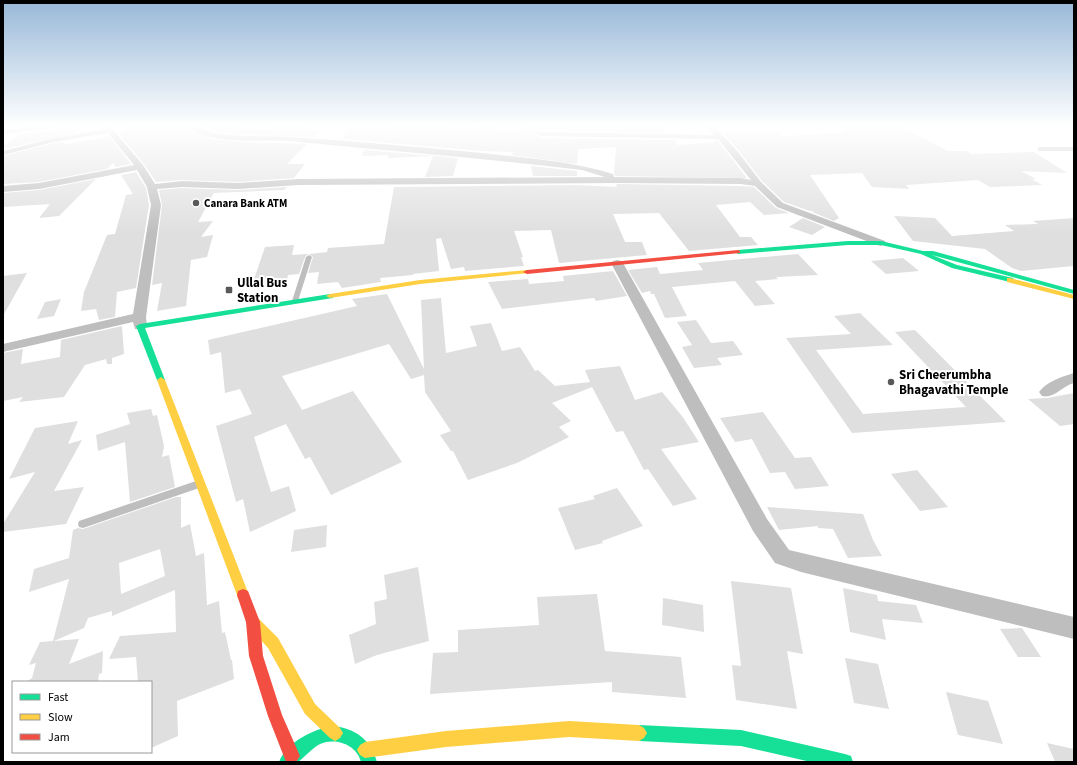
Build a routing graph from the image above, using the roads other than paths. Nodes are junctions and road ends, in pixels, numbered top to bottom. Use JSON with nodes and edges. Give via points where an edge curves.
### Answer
{"nodes":[{"id":1,"x":135,"y":162,"type":"edge"},
{"id":2,"x":535,"y":162,"type":"edge"},
{"id":3,"x":742,"y":162,"type":"edge"},
{"id":4,"x":140,"y":167,"type":"junction"},
{"id":5,"x":618,"y":180,"type":"junction"},
{"id":6,"x":758,"y":184,"type":"junction"},
{"id":7,"x":152,"y":187,"type":"junction"},
{"id":8,"x":3,"y":189,"type":"edge"},
{"id":9,"x":881,"y":244,"type":"junction"},
{"id":10,"x":923,"y":253,"type":"junction"},
{"id":11,"x":309,"y":257,"type":"dead end"},
{"id":12,"x":616,"y":263,"type":"junction"},
{"id":13,"x":1074,"y":292,"type":"edge"},
{"id":14,"x":1074,"y":297,"type":"edge"},
{"id":15,"x":295,"y":301,"type":"junction"},
{"id":16,"x":140,"y":321,"type":"junction"},
{"id":17,"x":3,"y":348,"type":"edge"},
{"id":18,"x":1074,"y":378,"type":"edge"},
{"id":19,"x":1047,"y":392,"type":"dead end"},
{"id":20,"x":200,"y":484,"type":"junction"},
{"id":21,"x":83,"y":524,"type":"dead end"},
{"id":22,"x":253,"y":622,"type":"junction"},
{"id":23,"x":1074,"y":628,"type":"edge"},
{"id":24,"x":335,"y":733,"type":"junction"},
{"id":25,"x":365,"y":750,"type":"junction"},
{"id":26,"x":289,"y":759,"type":"edge"},
{"id":27,"x":369,"y":762,"type":"edge"},
{"id":28,"x":845,"y":762,"type":"edge"}],
"edges":[{"from":1,"to":4,"type":"street"},
{"from":2,"to":5,"type":"street","via":[[583,168]]},
{"from":3,"to":6,"type":"street"},
{"from":4,"to":7,"type":"street"},
{"from":4,"to":8,"type":"street","via":[[39,186]]},
{"from":5,"to":6,"type":"street","via":[[741,181]]},
{"from":5,"to":7,"type":"street","via":[[299,182]]},
{"from":6,"to":9,"type":"street","via":[[780,205]]},
{"from":7,"to":16,"type":"street","via":[[156,205]]},
{"from":9,"to":10,"type":"street"},
{"from":9,"to":12,"type":"street","via":[[848,243]]},
{"from":10,"to":13,"type":"street","via":[[939,255]]},
{"from":10,"to":14,"type":"street","via":[[951,265]]},
{"from":11,"to":15,"type":"lane"},
{"from":12,"to":15,"type":"street","via":[[420,282]]},
{"from":12,"to":23,"type":"street","via":[[760,525],[782,557]]},
{"from":15,"to":16,"type":"street"},
{"from":16,"to":17,"type":"street"},
{"from":16,"to":20,"type":"street"},
{"from":18,"to":19,"type":"street","via":[[1063,381]]},
{"from":20,"to":21,"type":"lane"},
{"from":20,"to":22,"type":"street"},
{"from":22,"to":24,"type":"street","via":[[273,643],[310,709]]},
{"from":22,"to":26,"type":"street","via":[[256,656]]},
{"from":24,"to":25,"type":"street","via":[[350,737]]},
{"from":24,"to":26,"type":"street","via":[[324,734],[309,741]]},
{"from":25,"to":27,"type":"street"},
{"from":25,"to":28,"type":"street","via":[[446,738],[569,729],[741,738]]}]}
